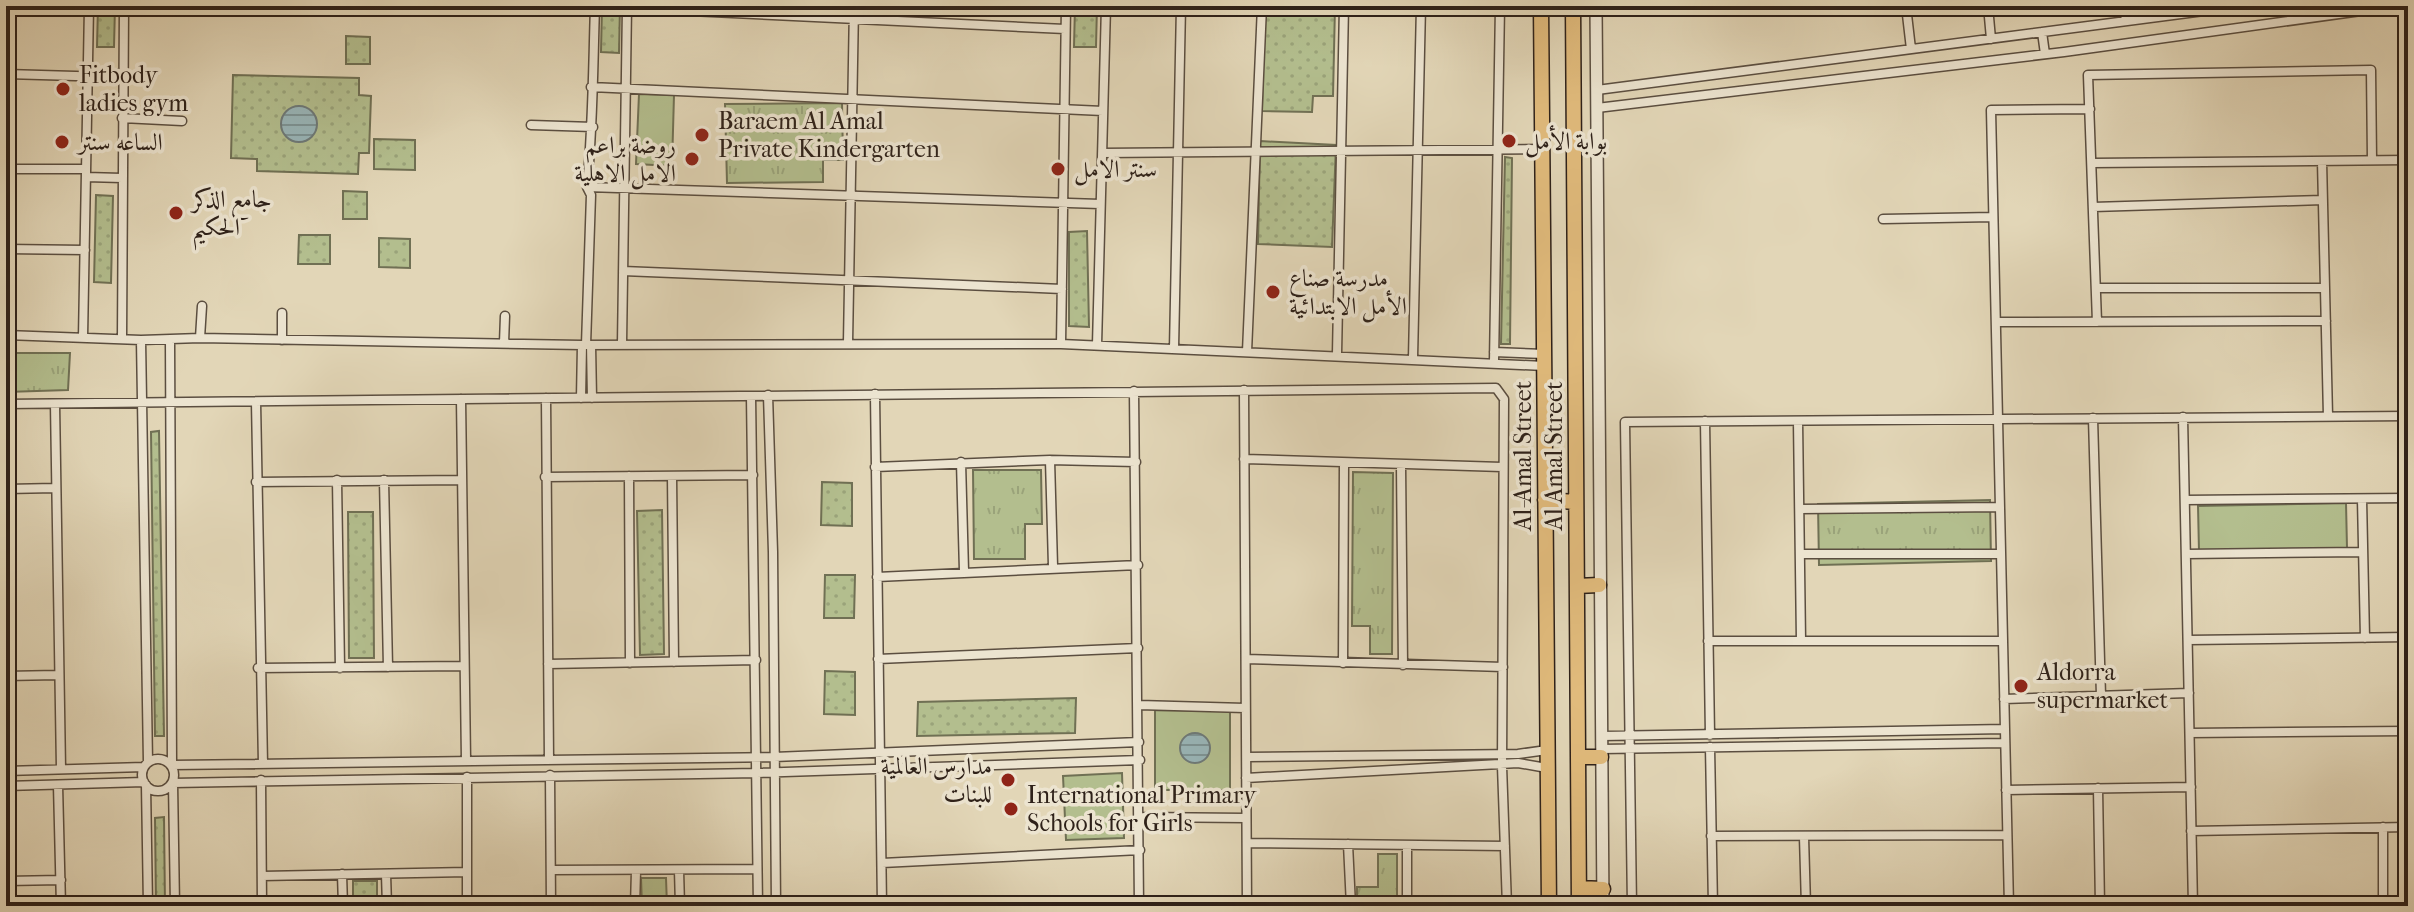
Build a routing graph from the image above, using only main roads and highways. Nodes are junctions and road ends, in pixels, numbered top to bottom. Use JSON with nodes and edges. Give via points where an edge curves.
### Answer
{"nodes":[{"id":1,"x":1541,"y":6,"type":"edge"},
{"id":2,"x":1573,"y":6,"type":"edge"},
{"id":3,"x":1545,"y":500,"type":"junction"},
{"id":4,"x":1576,"y":502,"type":"junction"},
{"id":5,"x":1599,"y":585,"type":"road end"},
{"id":6,"x":1577,"y":586,"type":"junction"},
{"id":7,"x":1601,"y":747,"type":"road end"},
{"id":8,"x":1578,"y":757,"type":"junction"},
{"id":9,"x":1579,"y":888,"type":"junction"},
{"id":10,"x":1603,"y":889,"type":"road end"},
{"id":11,"x":1549,"y":906,"type":"edge"},
{"id":12,"x":1579,"y":906,"type":"edge"}],
"edges":[{"from":1,"to":3,"type":"main road","name":"Al-Amal Street"},
{"from":2,"to":4,"type":"main road","name":"Al Amal Street"},
{"from":3,"to":4,"type":"main road"},
{"from":3,"to":11,"type":"main road","name":"Al-Amal Street"},
{"from":4,"to":6,"type":"main road","name":"Al Amal Street"},
{"from":5,"to":6,"type":"main road"},
{"from":6,"to":8,"type":"main road","name":"Al Amal Street"},
{"from":7,"to":8,"type":"main road"},
{"from":8,"to":9,"type":"main road","name":"Al Amal Street"},
{"from":9,"to":10,"type":"main road"},
{"from":9,"to":12,"type":"main road","name":"Al Amal Street"}]}
